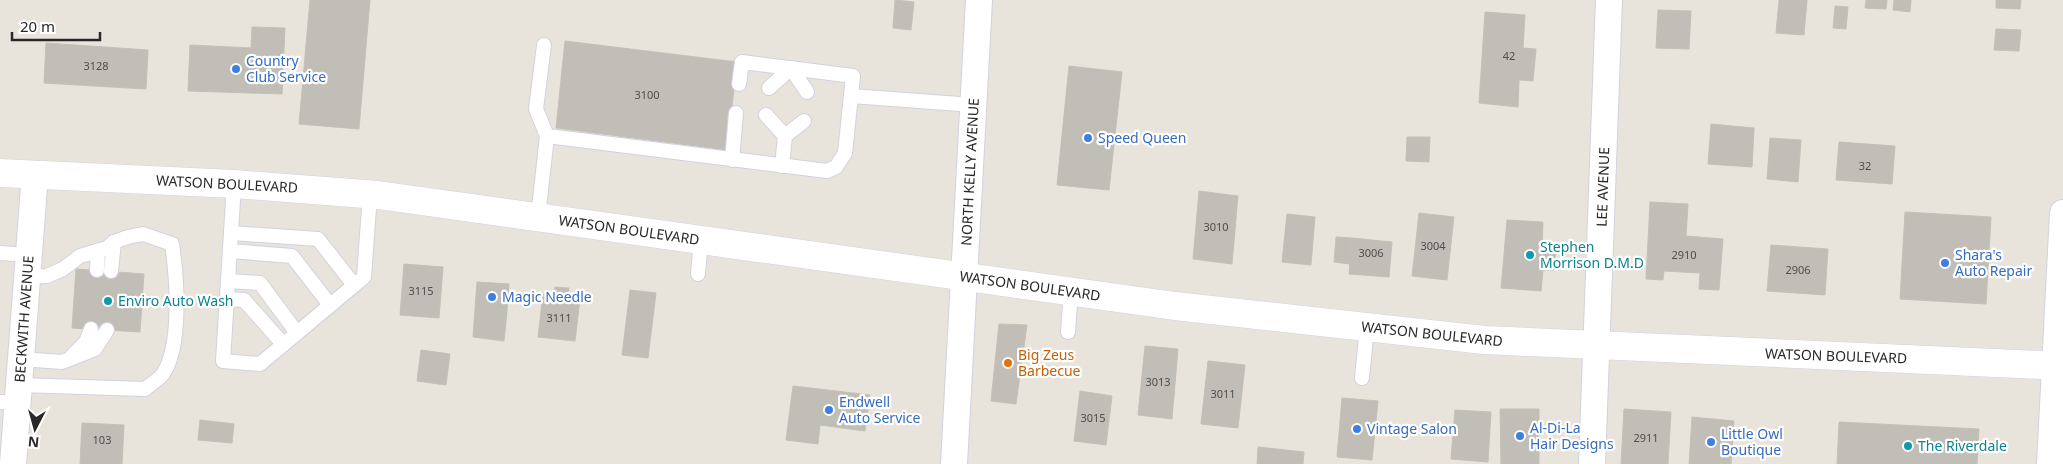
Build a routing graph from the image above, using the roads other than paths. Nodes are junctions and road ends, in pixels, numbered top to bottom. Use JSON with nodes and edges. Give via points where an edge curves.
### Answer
{"nodes":[{"id":1,"x":979,"y":0,"type":"edge"},
{"id":2,"x":1609,"y":0,"type":"edge"},
{"id":3,"x":544,"y":45,"type":"dead end"},
{"id":4,"x":791,"y":68,"type":"junction"},
{"id":5,"x":740,"y":84,"type":"dead end"},
{"id":6,"x":769,"y":88,"type":"dead end"},
{"id":7,"x":807,"y":92,"type":"dead end"},
{"id":8,"x":851,"y":96,"type":"junction"},
{"id":9,"x":973,"y":105,"type":"junction"},
{"id":10,"x":736,"y":112,"type":"dead end"},
{"id":11,"x":766,"y":115,"type":"dead end"},
{"id":12,"x":804,"y":121,"type":"dead end"},
{"id":13,"x":547,"y":136,"type":"junction"},
{"id":14,"x":785,"y":136,"type":"junction"},
{"id":15,"x":732,"y":160,"type":"junction"},
{"id":16,"x":782,"y":166,"type":"junction"},
{"id":17,"x":0,"y":173,"type":"edge"},
{"id":18,"x":35,"y":174,"type":"junction"},
{"id":19,"x":234,"y":184,"type":"junction"},
{"id":20,"x":370,"y":194,"type":"junction"},
{"id":21,"x":2063,"y":213,"type":"edge"},
{"id":22,"x":538,"y":217,"type":"junction"},
{"id":23,"x":232,"y":233,"type":"junction"},
{"id":24,"x":701,"y":240,"type":"junction"},
{"id":25,"x":114,"y":242,"type":"junction"},
{"id":26,"x":98,"y":250,"type":"junction"},
{"id":27,"x":230,"y":251,"type":"junction"},
{"id":28,"x":0,"y":253,"type":"edge"},
{"id":29,"x":28,"y":266,"type":"junction"},
{"id":30,"x":97,"y":270,"type":"dead end"},
{"id":31,"x":111,"y":272,"type":"dead end"},
{"id":32,"x":698,"y":274,"type":"dead end"},
{"id":33,"x":964,"y":276,"type":"junction"},
{"id":34,"x":2061,"y":278,"type":"edge"},
{"id":35,"x":228,"y":281,"type":"junction"},
{"id":36,"x":354,"y":285,"type":"junction"},
{"id":37,"x":1071,"y":291,"type":"junction"},
{"id":38,"x":227,"y":299,"type":"junction"},
{"id":39,"x":330,"y":305,"type":"junction"},
{"id":40,"x":1367,"y":327,"type":"junction"},
{"id":41,"x":91,"y":329,"type":"dead end"},
{"id":42,"x":107,"y":330,"type":"dead end"},
{"id":43,"x":1068,"y":332,"type":"dead end"},
{"id":44,"x":297,"y":333,"type":"junction"},
{"id":45,"x":283,"y":344,"type":"junction"},
{"id":46,"x":1598,"y":346,"type":"junction"},
{"id":47,"x":21,"y":359,"type":"junction"},
{"id":48,"x":67,"y":359,"type":"junction"},
{"id":49,"x":2059,"y":366,"type":"edge"},
{"id":50,"x":1362,"y":378,"type":"dead end"},
{"id":51,"x":12,"y":397,"type":"edge"},
{"id":52,"x":13,"y":464,"type":"edge"},
{"id":53,"x":954,"y":464,"type":"edge"},
{"id":54,"x":1592,"y":464,"type":"edge"},
{"id":55,"x":2050,"y":464,"type":"edge"}],
"edges":[{"from":1,"to":9,"type":"street","name":"NORTH KELLY AVENUE"},
{"from":2,"to":46,"type":"street","name":"LEE AVENUE"},
{"from":3,"to":13,"type":"lane","via":[[536,109]]},
{"from":4,"to":5,"type":"lane","via":[[742,62]]},
{"from":4,"to":6,"type":"lane"},
{"from":4,"to":7,"type":"lane"},
{"from":4,"to":8,"type":"lane","via":[[853,76]]},
{"from":8,"to":9,"type":"lane"},
{"from":8,"to":16,"type":"lane","via":[[845,153],[836,167],[827,171]]},
{"from":9,"to":33,"type":"street","name":"NORTH KELLY AVENUE"},
{"from":10,"to":15,"type":"lane"},
{"from":11,"to":14,"type":"lane"},
{"from":12,"to":14,"type":"lane"},
{"from":13,"to":15,"type":"lane"},
{"from":13,"to":22,"type":"lane"},
{"from":14,"to":16,"type":"lane"},
{"from":15,"to":16,"type":"lane"},
{"from":17,"to":18,"type":"street","name":"WATSON BOULEVARD"},
{"from":18,"to":19,"type":"street","name":"WATSON BOULEVARD"},
{"from":18,"to":29,"type":"street","name":"BECKWITH AVENUE"},
{"from":19,"to":20,"type":"street","name":"WATSON BOULEVARD"},
{"from":19,"to":23,"type":"lane"},
{"from":20,"to":22,"type":"street","name":"WATSON BOULEVARD"},
{"from":20,"to":36,"type":"lane","via":[[364,276]]},
{"from":21,"to":34,"type":"street"},
{"from":22,"to":24,"type":"street","name":"WATSON BOULEVARD"},
{"from":23,"to":27,"type":"lane"},
{"from":23,"to":36,"type":"lane","via":[[318,239]]},
{"from":24,"to":32,"type":"lane"},
{"from":24,"to":33,"type":"street","name":"WATSON BOULEVARD"},
{"from":25,"to":26,"type":"lane"},
{"from":25,"to":31,"type":"lane"},
{"from":25,"to":51,"type":"lane","via":[[143,234],[172,244],[176,273],[175,325],[170,358],[162,375],[145,389]]},
{"from":26,"to":29,"type":"lane","via":[[80,256],[47,276]]},
{"from":26,"to":30,"type":"lane"},
{"from":27,"to":35,"type":"lane"},
{"from":27,"to":39,"type":"lane","via":[[292,256]]},
{"from":28,"to":29,"type":"lane"},
{"from":29,"to":47,"type":"street","name":"BECKWITH AVENUE"},
{"from":33,"to":37,"type":"street","name":"WATSON BOULEVARD"},
{"from":33,"to":53,"type":"street","name":"NORTH KELLY AVENUE","via":[[963,436]]},
{"from":34,"to":49,"type":"street"},
{"from":35,"to":38,"type":"lane"},
{"from":35,"to":44,"type":"lane","via":[[260,283]]},
{"from":36,"to":39,"type":"lane"},
{"from":37,"to":40,"type":"street","name":"WATSON BOULEVARD"},
{"from":37,"to":43,"type":"lane"},
{"from":38,"to":45,"type":"lane","via":[[244,300]]},
{"from":38,"to":45,"type":"lane","via":[[223,361],[260,364]]},
{"from":39,"to":44,"type":"lane"},
{"from":40,"to":46,"type":"street","name":"WATSON BOULEVARD","via":[[1484,340]]},
{"from":40,"to":50,"type":"lane"},
{"from":41,"to":48,"type":"lane","via":[[86,342]]},
{"from":42,"to":48,"type":"lane","via":[[95,349]]},
{"from":44,"to":45,"type":"lane"},
{"from":46,"to":49,"type":"street","name":"WATSON BOULEVARD"},
{"from":46,"to":54,"type":"street","name":"LEE AVENUE"},
{"from":47,"to":48,"type":"lane","via":[[62,362]]},
{"from":47,"to":51,"type":"street","name":"BECKWITH AVENUE"},
{"from":49,"to":55,"type":"street"},
{"from":51,"to":52,"type":"street","name":"BECKWITH AVENUE"}]}
